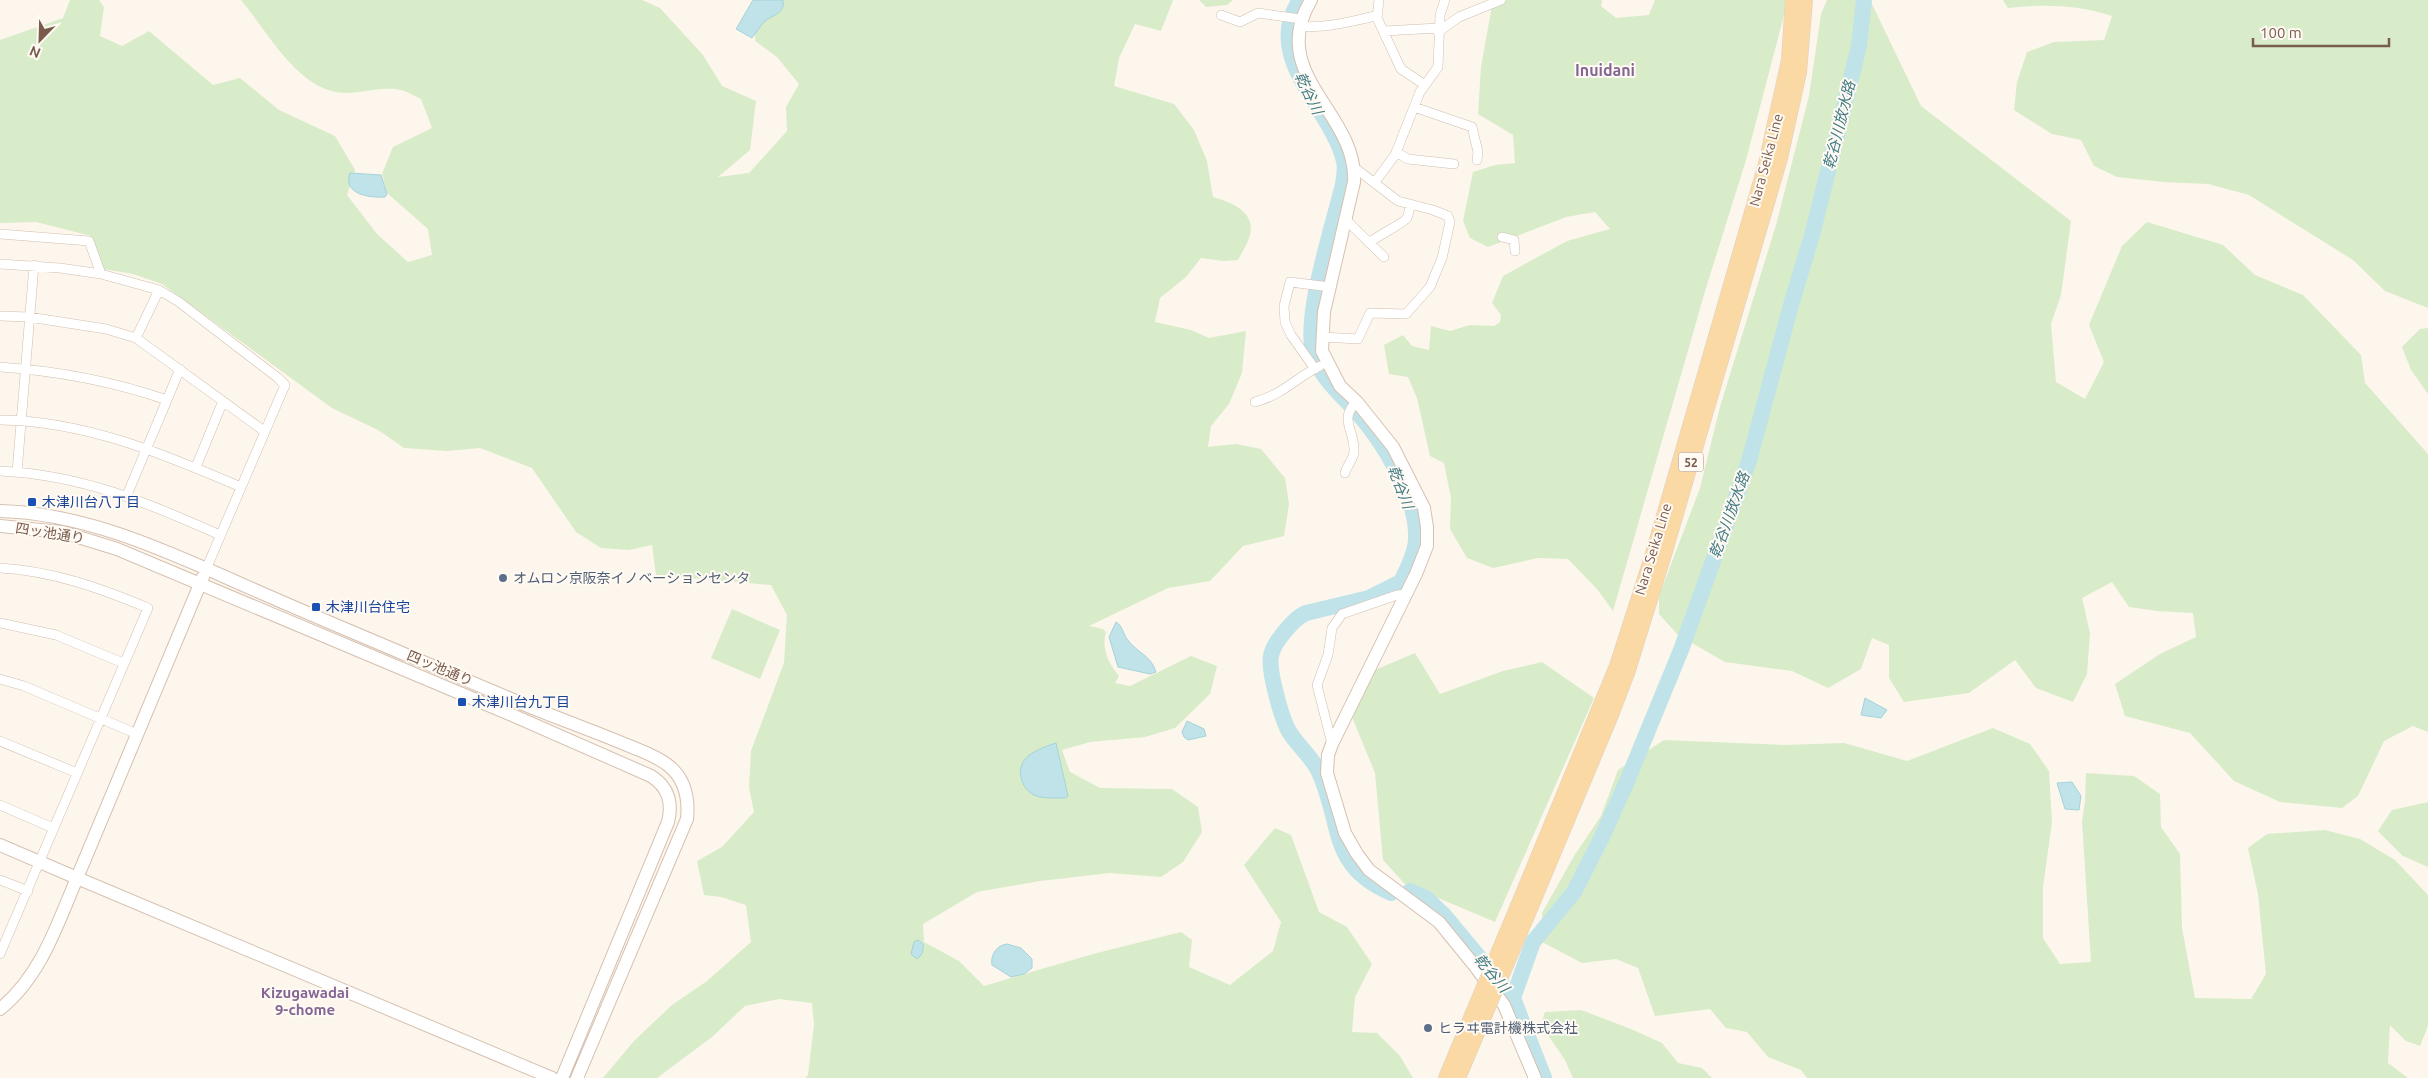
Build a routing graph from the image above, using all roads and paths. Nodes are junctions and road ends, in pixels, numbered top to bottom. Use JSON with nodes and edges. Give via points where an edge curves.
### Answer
{"nodes":[{"id":1,"x":1312,"y":0,"type":"edge"},
{"id":2,"x":1379,"y":0,"type":"edge"},
{"id":3,"x":1445,"y":0,"type":"edge"},
{"id":4,"x":1502,"y":0,"type":"edge"},
{"id":5,"x":1793,"y":0,"type":"edge"},
{"id":6,"x":1805,"y":0,"type":"edge"},
{"id":7,"x":1221,"y":15,"type":"dead end"},
{"id":8,"x":1376,"y":16,"type":"junction"},
{"id":9,"x":1296,"y":20,"type":"junction"},
{"id":10,"x":1438,"y":30,"type":"junction"},
{"id":11,"x":1384,"y":31,"type":"junction"},
{"id":12,"x":1425,"y":85,"type":"junction"},
{"id":13,"x":1414,"y":107,"type":"junction"},
{"id":14,"x":1396,"y":152,"type":"junction"},
{"id":15,"x":1477,"y":160,"type":"dead end"},
{"id":16,"x":1454,"y":164,"type":"dead end"},
{"id":17,"x":1355,"y":168,"type":"junction"},
{"id":18,"x":1374,"y":182,"type":"junction"},
{"id":19,"x":1410,"y":206,"type":"junction"},
{"id":20,"x":1344,"y":219,"type":"junction"},
{"id":21,"x":0,"y":234,"type":"edge"},
{"id":22,"x":1502,"y":237,"type":"dead end"},
{"id":23,"x":1369,"y":243,"type":"junction"},
{"id":24,"x":1515,"y":251,"type":"dead end"},
{"id":25,"x":1384,"y":257,"type":"dead end"},
{"id":26,"x":0,"y":264,"type":"edge"},
{"id":27,"x":34,"y":265,"type":"junction"},
{"id":28,"x":101,"y":274,"type":"junction"},
{"id":29,"x":1324,"y":286,"type":"junction"},
{"id":30,"x":159,"y":290,"type":"junction"},
{"id":31,"x":0,"y":316,"type":"edge"},
{"id":32,"x":29,"y":317,"type":"junction"},
{"id":33,"x":1322,"y":337,"type":"junction"},
{"id":34,"x":136,"y":338,"type":"junction"},
{"id":35,"x":1321,"y":366,"type":"junction"},
{"id":36,"x":0,"y":367,"type":"edge"},
{"id":37,"x":26,"y":368,"type":"junction"},
{"id":38,"x":180,"y":369,"type":"junction"},
{"id":39,"x":167,"y":400,"type":"junction"},
{"id":40,"x":224,"y":401,"type":"junction"},
{"id":41,"x":1255,"y":402,"type":"dead end"},
{"id":42,"x":1354,"y":405,"type":"junction"},
{"id":43,"x":0,"y":420,"type":"edge"},
{"id":44,"x":21,"y":420,"type":"junction"},
{"id":45,"x":264,"y":431,"type":"junction"},
{"id":46,"x":147,"y":448,"type":"junction"},
{"id":47,"x":196,"y":467,"type":"junction"},
{"id":48,"x":0,"y":471,"type":"edge"},
{"id":49,"x":17,"y":472,"type":"junction"},
{"id":50,"x":1345,"y":473,"type":"dead end"},
{"id":51,"x":241,"y":487,"type":"junction"},
{"id":52,"x":127,"y":495,"type":"junction"},
{"id":53,"x":0,"y":511,"type":"edge"},
{"id":54,"x":0,"y":526,"type":"edge"},
{"id":55,"x":220,"y":535,"type":"junction"},
{"id":56,"x":207,"y":567,"type":"junction"},
{"id":57,"x":0,"y":568,"type":"edge"},
{"id":58,"x":200,"y":583,"type":"junction"},
{"id":59,"x":1407,"y":594,"type":"junction"},
{"id":60,"x":0,"y":623,"type":"edge"},
{"id":61,"x":124,"y":663,"type":"junction"},
{"id":62,"x":0,"y":679,"type":"edge"},
{"id":63,"x":101,"y":718,"type":"junction"},
{"id":64,"x":137,"y":734,"type":"junction"},
{"id":65,"x":0,"y":741,"type":"edge"},
{"id":66,"x":1332,"y":744,"type":"junction"},
{"id":67,"x":77,"y":773,"type":"junction"},
{"id":68,"x":0,"y":805,"type":"edge"},
{"id":69,"x":53,"y":828,"type":"junction"},
{"id":70,"x":0,"y":845,"type":"edge"},
{"id":71,"x":40,"y":862,"type":"junction"},
{"id":72,"x":77,"y":878,"type":"junction"},
{"id":73,"x":0,"y":880,"type":"edge"},
{"id":74,"x":28,"y":891,"type":"junction"},
{"id":75,"x":1523,"y":908,"type":"junction"},
{"id":76,"x":0,"y":954,"type":"edge"},
{"id":77,"x":0,"y":1009,"type":"edge"},
{"id":78,"x":1480,"y":1010,"type":"junction"},
{"id":79,"x":552,"y":1078,"type":"edge"},
{"id":80,"x":562,"y":1078,"type":"edge"},
{"id":81,"x":577,"y":1078,"type":"edge"},
{"id":82,"x":1446,"y":1078,"type":"edge"},
{"id":83,"x":1458,"y":1078,"type":"edge"},
{"id":84,"x":1535,"y":1078,"type":"edge"}],
"edges":[{"from":1,"to":9,"type":"street"},
{"from":2,"to":8,"type":"street"},
{"from":3,"to":10,"type":"street"},
{"from":4,"to":10,"type":"street","via":[[1459,17]]},
{"from":5,"to":75,"type":"main road","name":"Nara Seika Line","number":"52","via":[[1789,60],[1766,164],[1653,554],[1617,666]]},
{"from":6,"to":75,"type":"main road","name":"Nara Seika Line","number":"52","via":[[1799,72],[1780,158],[1665,551],[1611,715]]},
{"from":7,"to":9,"type":"street","via":[[1240,22],[1258,13]]},
{"from":8,"to":9,"type":"street","via":[[1312,27]]},
{"from":8,"to":11,"type":"street"},
{"from":9,"to":17,"type":"street","via":[[1299,48],[1310,83],[1351,150]]},
{"from":10,"to":11,"type":"street"},
{"from":10,"to":12,"type":"street","via":[[1438,67]]},
{"from":11,"to":12,"type":"street","via":[[1401,69]]},
{"from":12,"to":13,"type":"street"},
{"from":13,"to":14,"type":"street"},
{"from":13,"to":15,"type":"street","via":[[1472,127]]},
{"from":14,"to":16,"type":"street","via":[[1408,159]]},
{"from":14,"to":18,"type":"street"},
{"from":17,"to":18,"type":"street"},
{"from":17,"to":20,"type":"street"},
{"from":18,"to":19,"type":"street"},
{"from":19,"to":23,"type":"street","via":[[1404,221]]},
{"from":19,"to":33,"type":"street","via":[[1433,210],[1450,219],[1442,258],[1430,287],[1404,315],[1370,313],[1358,339]]},
{"from":20,"to":23,"type":"street"},
{"from":20,"to":29,"type":"street"},
{"from":21,"to":28,"type":"street","via":[[89,241]]},
{"from":22,"to":24,"type":"street","via":[[1514,240]]},
{"from":23,"to":25,"type":"street"},
{"from":26,"to":27,"type":"street"},
{"from":27,"to":28,"type":"street"},
{"from":27,"to":32,"type":"street"},
{"from":28,"to":30,"type":"street"},
{"from":29,"to":33,"type":"street"},
{"from":29,"to":35,"type":"street","via":[[1290,282],[1284,306],[1286,326]]},
{"from":30,"to":34,"type":"street"},
{"from":30,"to":45,"type":"street","via":[[179,302],[284,385]]},
{"from":31,"to":32,"type":"street"},
{"from":32,"to":34,"type":"street","via":[[106,329]]},
{"from":32,"to":37,"type":"street"},
{"from":33,"to":35,"type":"street"},
{"from":34,"to":38,"type":"street"},
{"from":35,"to":41,"type":"street","via":[[1283,392]]},
{"from":35,"to":42,"type":"street"},
{"from":36,"to":37,"type":"street"},
{"from":37,"to":39,"type":"street","via":[[95,379]]},
{"from":37,"to":44,"type":"street"},
{"from":38,"to":39,"type":"street"},
{"from":38,"to":40,"type":"street"},
{"from":39,"to":46,"type":"street"},
{"from":40,"to":45,"type":"street"},
{"from":40,"to":47,"type":"street"},
{"from":42,"to":50,"type":"street","via":[[1347,418],[1355,449]]},
{"from":42,"to":59,"type":"street","via":[[1393,447],[1424,508],[1427,546]]},
{"from":43,"to":44,"type":"street"},
{"from":44,"to":46,"type":"street","via":[[85,430]]},
{"from":44,"to":49,"type":"street"},
{"from":45,"to":51,"type":"street"},
{"from":46,"to":47,"type":"street"},
{"from":46,"to":52,"type":"street"},
{"from":47,"to":51,"type":"street"},
{"from":48,"to":49,"type":"street"},
{"from":49,"to":52,"type":"street","via":[[77,481]]},
{"from":51,"to":55,"type":"street"},
{"from":52,"to":55,"type":"street"},
{"from":53,"to":56,"type":"street","name":"四ッ池通り","via":[[44,515],[90,525]]},
{"from":54,"to":58,"type":"street","name":"四ッ池通り","via":[[34,528],[89,539]]},
{"from":55,"to":56,"type":"street"},
{"from":56,"to":58,"type":"street"},
{"from":56,"to":81,"type":"street","name":"四ッ池通り","via":[[526,705],[658,758],[680,778],[688,805],[687,819]]},
{"from":57,"to":61,"type":"street","via":[[64,578],[148,608]]},
{"from":58,"to":64,"type":"street"},
{"from":58,"to":80,"type":"street","name":"四ッ池通り","via":[[651,776],[666,790],[671,811],[668,822]]},
{"from":59,"to":66,"type":"street"},
{"from":59,"to":66,"type":"street","via":[[1342,614],[1332,628],[1328,655],[1317,684]]},
{"from":60,"to":61,"type":"street","via":[[56,635]]},
{"from":61,"to":63,"type":"street"},
{"from":62,"to":63,"type":"street"},
{"from":63,"to":64,"type":"street"},
{"from":63,"to":67,"type":"street"},
{"from":64,"to":72,"type":"street"},
{"from":65,"to":67,"type":"street"},
{"from":66,"to":84,"type":"street","via":[[1327,773],[1345,833],[1356,854],[1369,870],[1439,922],[1474,965],[1504,1005]]},
{"from":67,"to":69,"type":"street"},
{"from":68,"to":69,"type":"street"},
{"from":69,"to":71,"type":"street"},
{"from":70,"to":71,"type":"street"},
{"from":71,"to":72,"type":"street"},
{"from":71,"to":74,"type":"street"},
{"from":72,"to":77,"type":"street","via":[[37,967],[21,990]]},
{"from":72,"to":79,"type":"street"},
{"from":73,"to":74,"type":"street"},
{"from":74,"to":76,"type":"street"},
{"from":75,"to":78,"type":"main road","name":"Nara Seika Line","number":"52","bridge":true},
{"from":78,"to":82,"type":"main road","name":"Nara Seika Line","number":"52"},
{"from":78,"to":83,"type":"main road","name":"Nara Seika Line","number":"52"}]}
